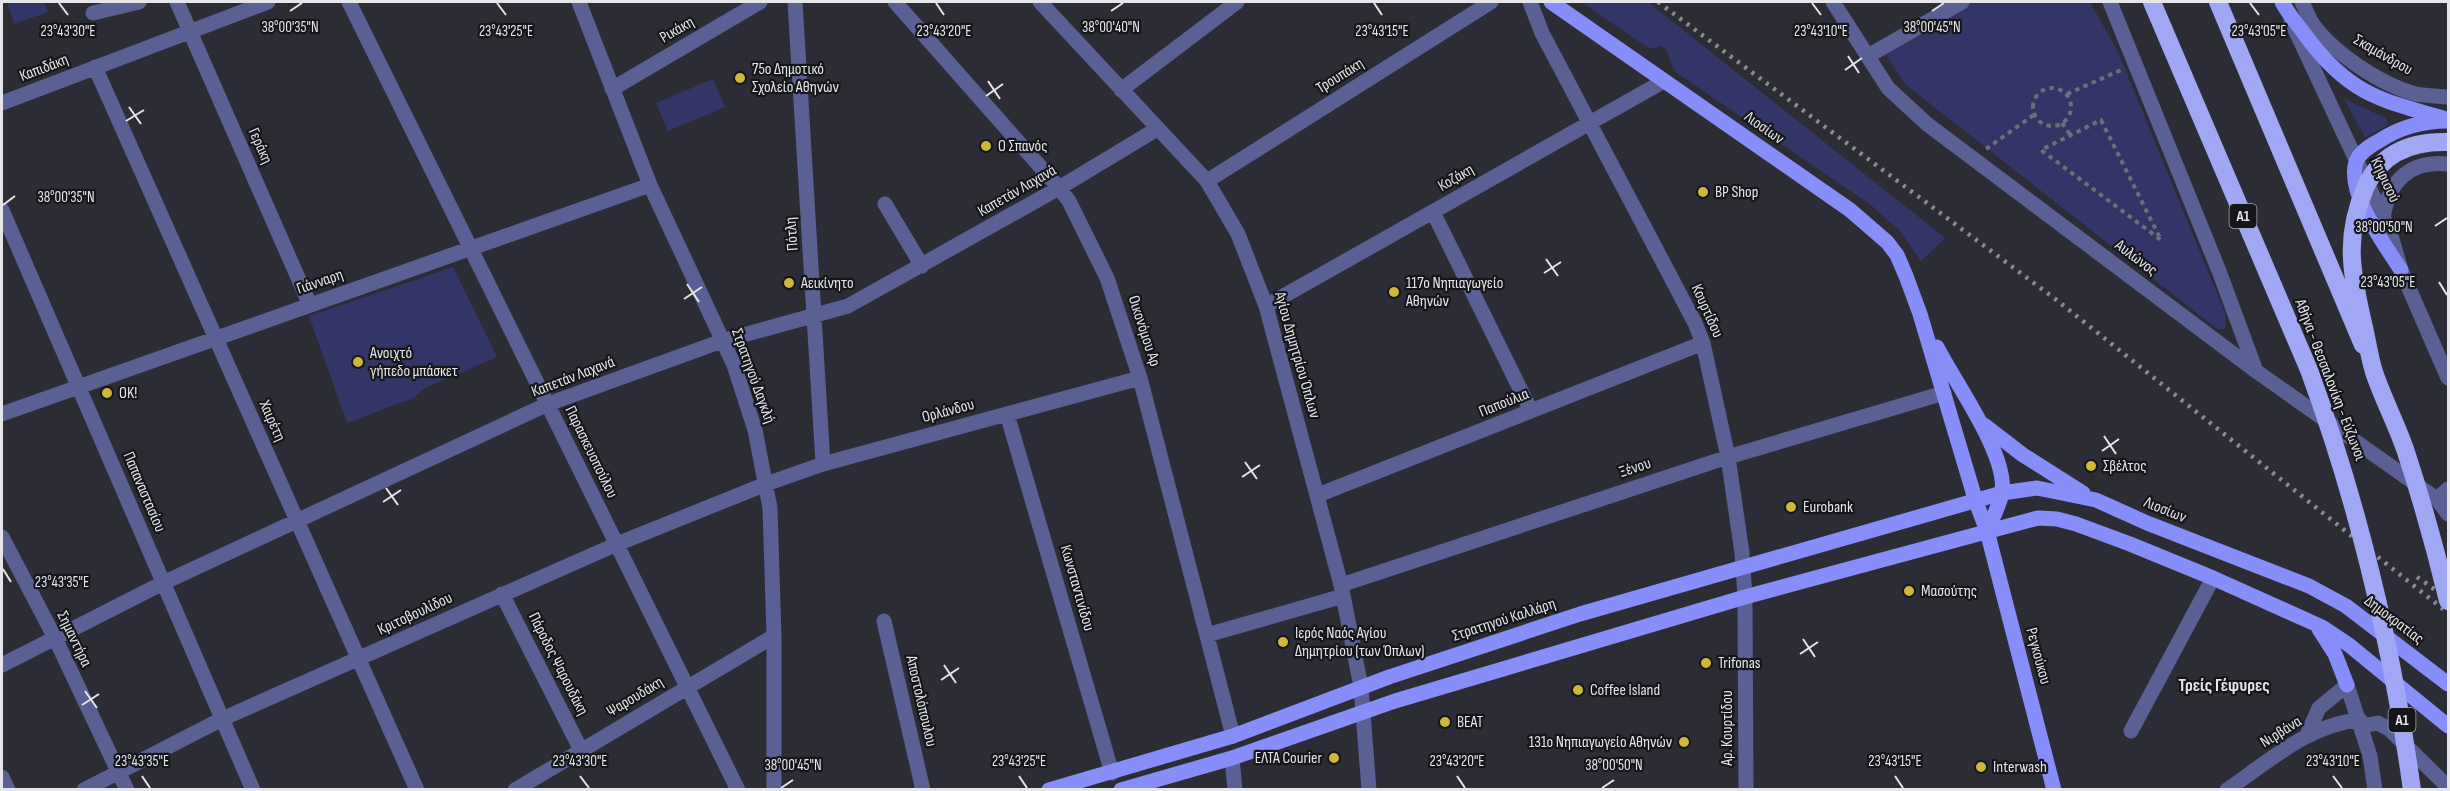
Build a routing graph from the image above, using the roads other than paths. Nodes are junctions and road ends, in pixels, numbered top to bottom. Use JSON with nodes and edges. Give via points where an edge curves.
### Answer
{"nodes":[{"id":1,"x":139,"y":2,"type":"edge"},
{"id":2,"x":177,"y":2,"type":"edge"},
{"id":3,"x":268,"y":2,"type":"edge"},
{"id":4,"x":349,"y":2,"type":"edge"},
{"id":5,"x":579,"y":2,"type":"edge"},
{"id":6,"x":760,"y":2,"type":"edge"},
{"id":7,"x":795,"y":2,"type":"edge"},
{"id":8,"x":895,"y":2,"type":"edge"},
{"id":9,"x":1041,"y":2,"type":"edge"},
{"id":10,"x":1237,"y":2,"type":"edge"},
{"id":11,"x":1491,"y":2,"type":"edge"},
{"id":12,"x":1530,"y":2,"type":"edge"},
{"id":13,"x":1551,"y":2,"type":"edge"},
{"id":14,"x":1833,"y":2,"type":"edge"},
{"id":15,"x":1962,"y":2,"type":"edge"},
{"id":16,"x":2110,"y":2,"type":"edge"},
{"id":17,"x":2152,"y":2,"type":"edge"},
{"id":18,"x":2218,"y":2,"type":"edge"},
{"id":19,"x":2302,"y":2,"type":"edge"},
{"id":20,"x":2282,"y":3,"type":"edge"},
{"id":21,"x":93,"y":13,"type":"dead end"},
{"id":22,"x":190,"y":31,"type":"junction"},
{"id":23,"x":1868,"y":56,"type":"junction"},
{"id":24,"x":95,"y":68,"type":"junction"},
{"id":25,"x":1664,"y":81,"type":"junction"},
{"id":26,"x":612,"y":88,"type":"junction"},
{"id":27,"x":1121,"y":90,"type":"junction"},
{"id":28,"x":2448,"y":97,"type":"edge"},
{"id":29,"x":2,"y":103,"type":"edge"},
{"id":30,"x":2448,"y":120,"type":"edge"},
{"id":31,"x":1589,"y":123,"type":"junction"},
{"id":32,"x":1157,"y":129,"type":"junction"},
{"id":33,"x":2448,"y":142,"type":"edge"},
{"id":34,"x":2356,"y":160,"type":"junction"},
{"id":35,"x":2448,"y":164,"type":"edge"},
{"id":36,"x":1207,"y":181,"type":"junction"},
{"id":37,"x":650,"y":185,"type":"junction"},
{"id":38,"x":1059,"y":188,"type":"junction"},
{"id":39,"x":885,"y":204,"type":"dead end"},
{"id":40,"x":2,"y":210,"type":"edge"},
{"id":41,"x":1433,"y":212,"type":"junction"},
{"id":42,"x":2383,"y":219,"type":"junction"},
{"id":43,"x":470,"y":248,"type":"junction"},
{"id":44,"x":922,"y":266,"type":"junction"},
{"id":45,"x":2401,"y":270,"type":"junction"},
{"id":46,"x":310,"y":305,"type":"junction"},
{"id":47,"x":1266,"y":306,"type":"junction"},
{"id":48,"x":1920,"y":315,"type":"junction"},
{"id":49,"x":815,"y":316,"type":"junction"},
{"id":50,"x":216,"y":338,"type":"junction"},
{"id":51,"x":722,"y":341,"type":"junction"},
{"id":52,"x":1703,"y":343,"type":"junction"},
{"id":53,"x":2256,"y":371,"type":"junction"},
{"id":54,"x":2374,"y":371,"type":"junction"},
{"id":55,"x":1140,"y":378,"type":"junction"},
{"id":56,"x":2448,"y":378,"type":"edge"},
{"id":57,"x":78,"y":387,"type":"junction"},
{"id":58,"x":1944,"y":393,"type":"junction"},
{"id":59,"x":548,"y":404,"type":"junction"},
{"id":60,"x":1531,"y":411,"type":"junction"},
{"id":61,"x":2,"y":414,"type":"edge"},
{"id":62,"x":1007,"y":414,"type":"junction"},
{"id":63,"x":1978,"y":421,"type":"junction"},
{"id":64,"x":1728,"y":456,"type":"junction"},
{"id":65,"x":823,"y":464,"type":"junction"},
{"id":66,"x":766,"y":484,"type":"junction"},
{"id":67,"x":2448,"y":489,"type":"edge"},
{"id":68,"x":2002,"y":493,"type":"junction"},
{"id":69,"x":1318,"y":495,"type":"junction"},
{"id":70,"x":2442,"y":497,"type":"edge"},
{"id":71,"x":2096,"y":500,"type":"junction"},
{"id":72,"x":1976,"y":502,"type":"junction"},
{"id":73,"x":2448,"y":514,"type":"edge"},
{"id":74,"x":296,"y":519,"type":"junction"},
{"id":75,"x":1987,"y":531,"type":"junction"},
{"id":76,"x":2,"y":537,"type":"edge"},
{"id":77,"x":617,"y":544,"type":"junction"},
{"id":78,"x":1742,"y":568,"type":"junction"},
{"id":79,"x":2213,"y":578,"type":"junction"},
{"id":80,"x":163,"y":583,"type":"junction"},
{"id":81,"x":1342,"y":590,"type":"junction"},
{"id":82,"x":502,"y":594,"type":"junction"},
{"id":83,"x":1745,"y":597,"type":"junction"},
{"id":84,"x":2448,"y":601,"type":"edge"},
{"id":85,"x":2346,"y":606,"type":"joint"},
{"id":86,"x":884,"y":621,"type":"dead end"},
{"id":87,"x":2315,"y":624,"type":"junction"},
{"id":88,"x":1207,"y":635,"type":"junction"},
{"id":89,"x":774,"y":636,"type":"junction"},
{"id":90,"x":55,"y":638,"type":"junction"},
{"id":91,"x":359,"y":660,"type":"junction"},
{"id":92,"x":2,"y":665,"type":"edge"},
{"id":93,"x":1745,"y":667,"type":"joint"},
{"id":94,"x":2448,"y":684,"type":"edge"},
{"id":95,"x":2348,"y":685,"type":"junction"},
{"id":96,"x":687,"y":687,"type":"junction"},
{"id":97,"x":1361,"y":687,"type":"junction"},
{"id":98,"x":1364,"y":712,"type":"junction"},
{"id":99,"x":222,"y":719,"type":"junction"},
{"id":100,"x":2361,"y":723,"type":"junction"},
{"id":101,"x":2448,"y":726,"type":"edge"},
{"id":102,"x":2131,"y":731,"type":"dead end"},
{"id":103,"x":2307,"y":735,"type":"junction"},
{"id":104,"x":1233,"y":736,"type":"junction"},
{"id":105,"x":581,"y":750,"type":"junction"},
{"id":106,"x":1232,"y":758,"type":"junction"},
{"id":107,"x":118,"y":772,"type":"junction"},
{"id":108,"x":1112,"y":772,"type":"junction"},
{"id":109,"x":2,"y":777,"type":"edge"},
{"id":110,"x":2448,"y":787,"type":"edge"},
{"id":111,"x":1741,"y":788,"type":"edge"},
{"id":112,"x":8,"y":789,"type":"edge"},
{"id":113,"x":84,"y":789,"type":"edge"},
{"id":114,"x":127,"y":789,"type":"edge"},
{"id":115,"x":253,"y":789,"type":"edge"},
{"id":116,"x":417,"y":789,"type":"edge"},
{"id":117,"x":515,"y":789,"type":"edge"},
{"id":118,"x":738,"y":789,"type":"edge"},
{"id":119,"x":774,"y":789,"type":"edge"},
{"id":120,"x":923,"y":789,"type":"edge"},
{"id":121,"x":1049,"y":789,"type":"edge"},
{"id":122,"x":1121,"y":789,"type":"edge"},
{"id":123,"x":1235,"y":789,"type":"edge"},
{"id":124,"x":1369,"y":789,"type":"edge"},
{"id":125,"x":2054,"y":789,"type":"edge"},
{"id":126,"x":2228,"y":789,"type":"edge"},
{"id":127,"x":2375,"y":789,"type":"edge"},
{"id":128,"x":2412,"y":789,"type":"edge"}],
"edges":[{"from":1,"to":21,"type":"street"},
{"from":2,"to":22,"type":"street","name":"Γεράκη"},
{"from":3,"to":22,"type":"street","name":"Καπιδάκη"},
{"from":4,"to":43,"type":"street","name":"Παρασκευοπούλου"},
{"from":5,"to":26,"type":"street","name":"Στρατηγού Δαγκλή"},
{"from":6,"to":26,"type":"street","name":"Ρικάκη"},
{"from":7,"to":49,"type":"street","name":"Πότλη"},
{"from":8,"to":38,"type":"street","name":"Οικονόμου Αρ"},
{"from":9,"to":27,"type":"street","name":"Αγίου Δημητρίου Όπλων"},
{"from":10,"to":27,"type":"street"},
{"from":11,"to":36,"type":"street","name":"Τρουπάκη"},
{"from":12,"to":31,"type":"street","name":"Κουρτίδου"},
{"from":13,"to":25,"type":"main road","name":"Λιοσίων"},
{"from":14,"to":23,"type":"street","name":"Αυλώνος"},
{"from":15,"to":23,"type":"street"},
{"from":16,"to":53,"type":"street"},
{"from":17,"to":128,"type":"highway","name":"Αθήνα - Θεσσαλονίκη - Εύζωνοι","number":"Α1","bridge":true,"via":[[2332,432],[2380,608]]},
{"from":18,"to":54,"type":"highway","bridge":true},
{"from":19,"to":28,"type":"street","name":"Σκαμάνδρου","via":[[2312,22],[2346,56],[2392,85],[2416,94]]},
{"from":20,"to":30,"type":"main road","via":[[2321,57],[2347,82],[2393,104]]},
{"from":20,"to":34,"type":"street","name":"Κηφισού"},
{"from":22,"to":24,"type":"street","name":"Καπιδάκη"},
{"from":22,"to":46,"type":"street","name":"Γεράκη"},
{"from":23,"to":53,"type":"street","name":"Αυλώνος","via":[[1888,88],[1927,124]]},
{"from":24,"to":29,"type":"street","name":"Καπιδάκη"},
{"from":24,"to":50,"type":"street","name":"Χαιρέτη"},
{"from":25,"to":31,"type":"street","name":"Κοζάκη"},
{"from":25,"to":48,"type":"main road","name":"Λιοσίων","via":[[1874,229],[1896,255]]},
{"from":26,"to":37,"type":"street","name":"Στρατηγού Δαγκλή"},
{"from":27,"to":32,"type":"street","name":"Αγίου Δημητρίου Όπλων"},
{"from":30,"to":34,"type":"main road","via":[[2430,121],[2387,135]]},
{"from":31,"to":41,"type":"street","name":"Κοζάκη"},
{"from":31,"to":52,"type":"street","name":"Κουρτίδου"},
{"from":32,"to":36,"type":"street","name":"Αγίου Δημητρίου Όπλων"},
{"from":32,"to":38,"type":"street","name":"Καπετάν Λαχανά"},
{"from":33,"to":54,"type":"highway","bridge":true,"via":[[2415,144],[2391,155],[2374,172],[2357,207],[2351,237],[2352,268]]},
{"from":34,"to":42,"type":"street","name":"Κηφισού"},
{"from":34,"to":45,"type":"main road","via":[[2355,180],[2364,206]]},
{"from":35,"to":42,"type":"street","via":[[2420,165],[2408,171],[2386,200]]},
{"from":36,"to":47,"type":"street","name":"Αγίου Δημητρίου Όπλων","via":[[1238,234]]},
{"from":37,"to":43,"type":"street","name":"Γιάνναρη"},
{"from":37,"to":51,"type":"street","name":"Στρατηγού Δαγκλή"},
{"from":38,"to":44,"type":"street","name":"Καπετάν Λαχανά"},
{"from":38,"to":55,"type":"street","name":"Οικονόμου Αρ","via":[[1107,278]]},
{"from":39,"to":44,"type":"street"},
{"from":40,"to":57,"type":"street","name":"Παπαναστασίου"},
{"from":41,"to":47,"type":"street","name":"Κοζάκη"},
{"from":41,"to":60,"type":"street"},
{"from":42,"to":45,"type":"street","name":"Κηφισού"},
{"from":43,"to":46,"type":"street","name":"Γιάνναρη"},
{"from":43,"to":59,"type":"street","name":"Παρασκευοπούλου"},
{"from":44,"to":49,"type":"street","name":"Καπετάν Λαχανά","via":[[848,306]]},
{"from":45,"to":56,"type":"street","name":"Κηφισού"},
{"from":46,"to":50,"type":"street","name":"Γιάνναρη"},
{"from":47,"to":69,"type":"street","name":"Αγίου Δημητρίου Όπλων"},
{"from":48,"to":58,"type":"main road","name":"Λιοσίων"},
{"from":48,"to":63,"type":"main road","name":"Λιοσίων"},
{"from":49,"to":51,"type":"street","name":"Καπετάν Λαχανά"},
{"from":49,"to":65,"type":"street","name":"Πότλη"},
{"from":50,"to":57,"type":"street","name":"Γιάνναρη"},
{"from":50,"to":74,"type":"street","name":"Χαιρέτη"},
{"from":51,"to":59,"type":"street","name":"Καπετάν Λαχανά"},
{"from":51,"to":66,"type":"street","name":"Στρατηγού Δαγκλή","via":[[755,430]]},
{"from":52,"to":60,"type":"street","name":"Παπούλια"},
{"from":52,"to":64,"type":"street","name":"Κουρτίδου"},
{"from":53,"to":70,"type":"street","name":"Αυλώνος"},
{"from":54,"to":84,"type":"highway","bridge":true,"via":[[2420,495]]},
{"from":55,"to":62,"type":"street","name":"Ορλάνδου"},
{"from":55,"to":88,"type":"street","name":"Οικονόμου Αρ"},
{"from":57,"to":61,"type":"street","name":"Γιάνναρη"},
{"from":57,"to":80,"type":"street","name":"Παπαναστασίου"},
{"from":58,"to":64,"type":"street","name":"Ξένου"},
{"from":58,"to":72,"type":"main road","name":"Λιοσίων"},
{"from":59,"to":74,"type":"street","name":"Καπετάν Λαχανά"},
{"from":59,"to":77,"type":"street","name":"Παρασκευοπούλου"},
{"from":60,"to":69,"type":"street","name":"Παπούλια"},
{"from":62,"to":65,"type":"street","name":"Ορλάνδου"},
{"from":62,"to":108,"type":"street","name":"Κωνσταντινίδου"},
{"from":63,"to":68,"type":"main road","name":"Λιοσίων","via":[[1995,454],[2002,476]]},
{"from":63,"to":71,"type":"main road","via":[[2023,455]]},
{"from":64,"to":78,"type":"street","name":"Κουρτίδου"},
{"from":64,"to":81,"type":"street","name":"Ξένου"},
{"from":65,"to":66,"type":"street","name":"Ορλάνδου"},
{"from":66,"to":77,"type":"street","name":"Κριτοβουλίδου"},
{"from":66,"to":89,"type":"street","name":"Στρατηγού Δαγκλή"},
{"from":67,"to":70,"type":"street"},
{"from":68,"to":71,"type":"main road","name":"Λιοσίων","via":[[2037,488]]},
{"from":68,"to":72,"type":"main road"},
{"from":68,"to":75,"type":"main road"},
{"from":69,"to":81,"type":"street","name":"Αγίου Δημητρίου Όπλων"},
{"from":70,"to":73,"type":"street","name":"Αυλώνος"},
{"from":71,"to":85,"type":"main road","name":"Λιοσίων","via":[[2309,586]]},
{"from":72,"to":75,"type":"main road","name":"Λιοσίων"},
{"from":72,"to":78,"type":"main road","name":"Στρατηγού Καλλάρη"},
{"from":74,"to":80,"type":"street","name":"Καπετάν Λαχανά"},
{"from":74,"to":91,"type":"street","name":"Χαιρέτη"},
{"from":75,"to":79,"type":"main road","via":[[2038,518],[2057,519],[2130,543]]},
{"from":75,"to":83,"type":"main road"},
{"from":75,"to":125,"type":"main road","name":"Ρεγκούκου"},
{"from":76,"to":90,"type":"street","name":"Σημαντήρα"},
{"from":77,"to":82,"type":"street","name":"Κριτοβουλίδου"},
{"from":77,"to":96,"type":"street","name":"Παρασκευοπούλου"},
{"from":78,"to":83,"type":"street","name":"Κουρτίδου"},
{"from":78,"to":97,"type":"main road","name":"Στρατηγού Καλλάρη","via":[[1580,614]]},
{"from":79,"to":87,"type":"main road"},
{"from":79,"to":102,"type":"street"},
{"from":80,"to":90,"type":"street","name":"Καπετάν Λαχανά"},
{"from":80,"to":99,"type":"street","name":"Παπαναστασίου"},
{"from":81,"to":88,"type":"street","name":"Ξένου"},
{"from":81,"to":97,"type":"street","name":"Αγίου Δημητρίου Όπλων"},
{"from":82,"to":91,"type":"street","name":"Κριτοβουλίδου"},
{"from":82,"to":105,"type":"street","name":"Πάροδος Ψαρουδάκη"},
{"from":83,"to":93,"type":"street","name":"Κουρτίδου"},
{"from":83,"to":98,"type":"main road"},
{"from":85,"to":94,"type":"main road","name":"Δημοκρατίας"},
{"from":86,"to":120,"type":"street","name":"Αποστολόπουλου"},
{"from":87,"to":95,"type":"main road","via":[[2335,654]]},
{"from":87,"to":101,"type":"main road","via":[[2349,645]]},
{"from":88,"to":104,"type":"street","name":"Οικονόμου Αρ"},
{"from":89,"to":96,"type":"street","name":"Ψαρουδάκη"},
{"from":89,"to":119,"type":"street","name":"Στρατηγού Δαγκλή"},
{"from":90,"to":92,"type":"street","name":"Καπετάν Λαχανά"},
{"from":90,"to":107,"type":"street","name":"Σημαντήρα"},
{"from":91,"to":99,"type":"street","name":"Κριτοβουλίδου"},
{"from":91,"to":116,"type":"street","name":"Χαιρέτη"},
{"from":93,"to":111,"type":"street","name":"Αρ. Κουρτίδου"},
{"from":95,"to":100,"type":"street"},
{"from":95,"to":103,"type":"street","via":[[2319,708]]},
{"from":96,"to":105,"type":"street","name":"Ψαρουδάκη"},
{"from":96,"to":118,"type":"street","name":"Παρασκευοπούλου"},
{"from":97,"to":98,"type":"street","name":"Αγίου Δημητρίου Όπλων"},
{"from":97,"to":104,"type":"main road","name":"Στρατηγού Καλλάρη"},
{"from":98,"to":106,"type":"main road"},
{"from":98,"to":124,"type":"street","name":"Αγίου Δημητρίου Όπλων"},
{"from":99,"to":107,"type":"street","name":"Κριτοβουλίδου"},
{"from":99,"to":115,"type":"street","name":"Παπαναστασίου"},
{"from":100,"to":103,"type":"street","name":"Νιρβάνα","via":[[2348,722]]},
{"from":100,"to":110,"type":"street","name":"Νιρβάνα","via":[[2378,723],[2389,729]]},
{"from":100,"to":127,"type":"street"},
{"from":103,"to":126,"type":"street","name":"Νιρβάνα"},
{"from":104,"to":108,"type":"main road","name":"Στρατηγού Καλλάρη"},
{"from":105,"to":117,"type":"street","name":"Ψαρουδάκη"},
{"from":106,"to":122,"type":"main road"},
{"from":106,"to":123,"type":"street"},
{"from":107,"to":113,"type":"street","name":"Κριτοβουλίδου"},
{"from":107,"to":114,"type":"street","name":"Σημαντήρα"},
{"from":108,"to":121,"type":"main road","name":"Στρατηγού Καλλάρη"},
{"from":109,"to":112,"type":"street"}]}
